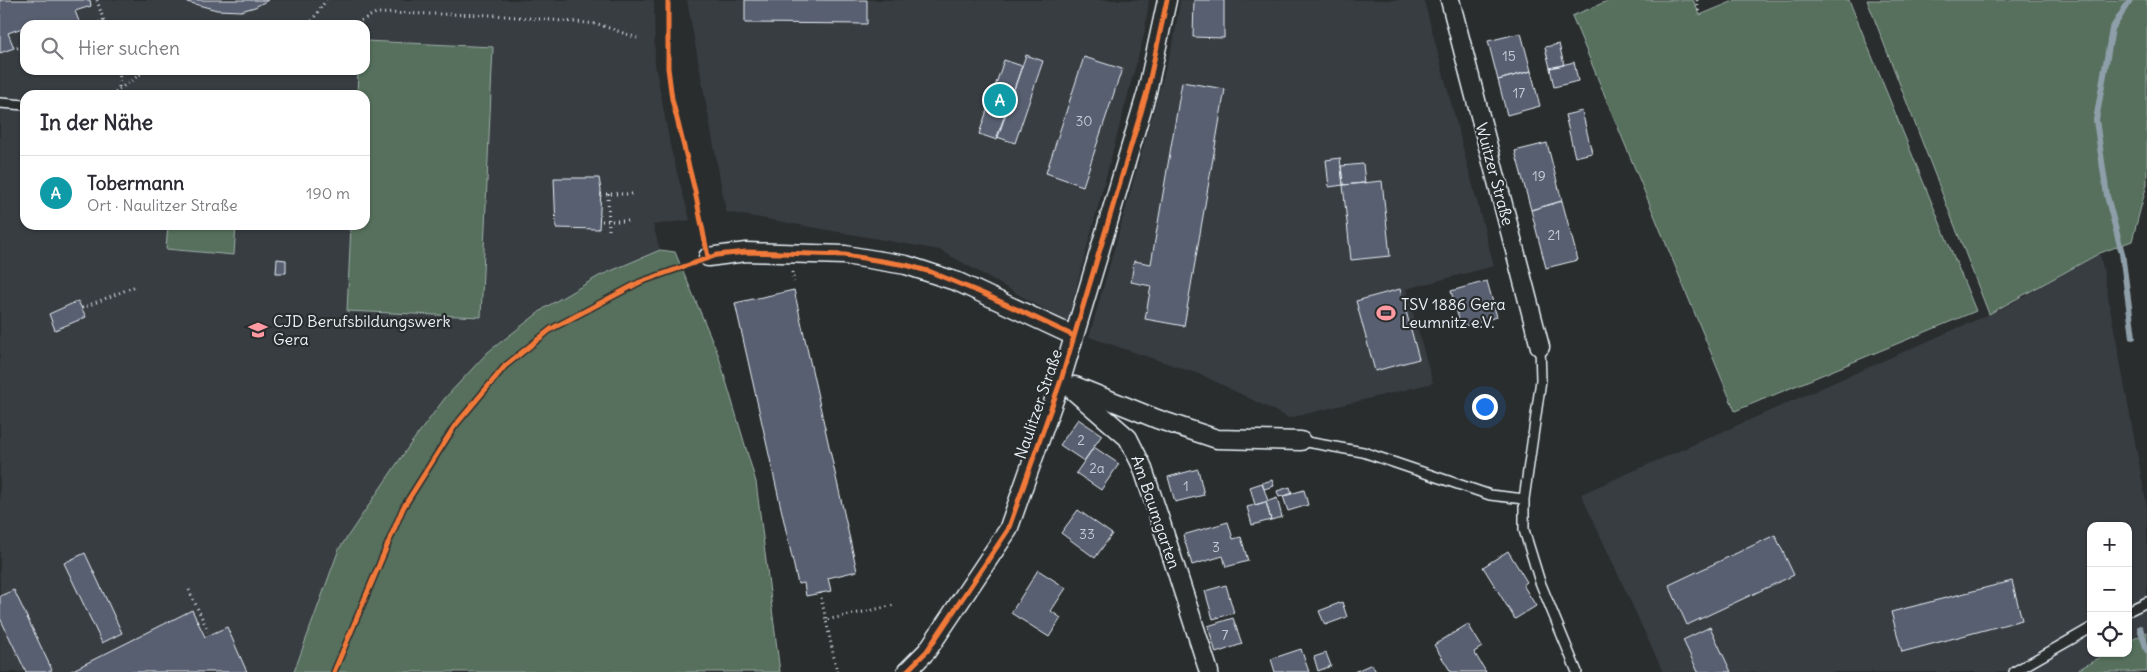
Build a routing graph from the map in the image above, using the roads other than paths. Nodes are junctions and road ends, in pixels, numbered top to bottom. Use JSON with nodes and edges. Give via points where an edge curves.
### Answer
{"nodes":[{"id":1,"x":1166,"y":0,"type":"edge"},
{"id":2,"x":1450,"y":0,"type":"edge"},
{"id":3,"x":0,"y":103,"type":"edge"},
{"id":4,"x":20,"y":105,"type":"edge"},
{"id":5,"x":708,"y":257,"type":"dead end"},
{"id":6,"x":1074,"y":336,"type":"junction"},
{"id":7,"x":1540,"y":347,"type":"joint"},
{"id":8,"x":1061,"y":380,"type":"junction"},
{"id":9,"x":1301,"y":442,"type":"joint"},
{"id":10,"x":1524,"y":499,"type":"junction"},
{"id":11,"x":2147,"y":602,"type":"edge"},
{"id":12,"x":2132,"y":609,"type":"edge"},
{"id":13,"x":2087,"y":630,"type":"edge"},
{"id":14,"x":906,"y":672,"type":"edge"},
{"id":15,"x":1209,"y":672,"type":"edge"},
{"id":16,"x":1577,"y":672,"type":"edge"},
{"id":17,"x":2014,"y":672,"type":"edge"}],
"edges":[{"from":1,"to":6,"type":"street","name":"Naulitzer Straße","via":[[1147,92]]},
{"from":2,"to":7,"type":"street","name":"Wuitzer Straße"},
{"from":3,"to":4,"type":"lane"},
{"from":5,"to":6,"type":"street","via":[[746,252],[844,255],[906,265],[958,282]]},
{"from":6,"to":8,"type":"street","name":"Naulitzer Straße"},
{"from":7,"to":10,"type":"lane","via":[[1540,388]]},
{"from":8,"to":9,"type":"street","via":[[1157,419],[1217,439]]},
{"from":8,"to":14,"type":"street","name":"Naulitzer Straße","via":[[1008,530],[927,651]]},
{"from":8,"to":15,"type":"street","name":"Am Baumgarten","via":[[1128,438],[1142,466]]},
{"from":9,"to":10,"type":"lane","via":[[1363,452],[1490,495]]},
{"from":10,"to":16,"type":"lane","via":[[1524,530],[1537,573]]},
{"from":11,"to":12,"type":"lane"},
{"from":13,"to":17,"type":"lane"}]}
